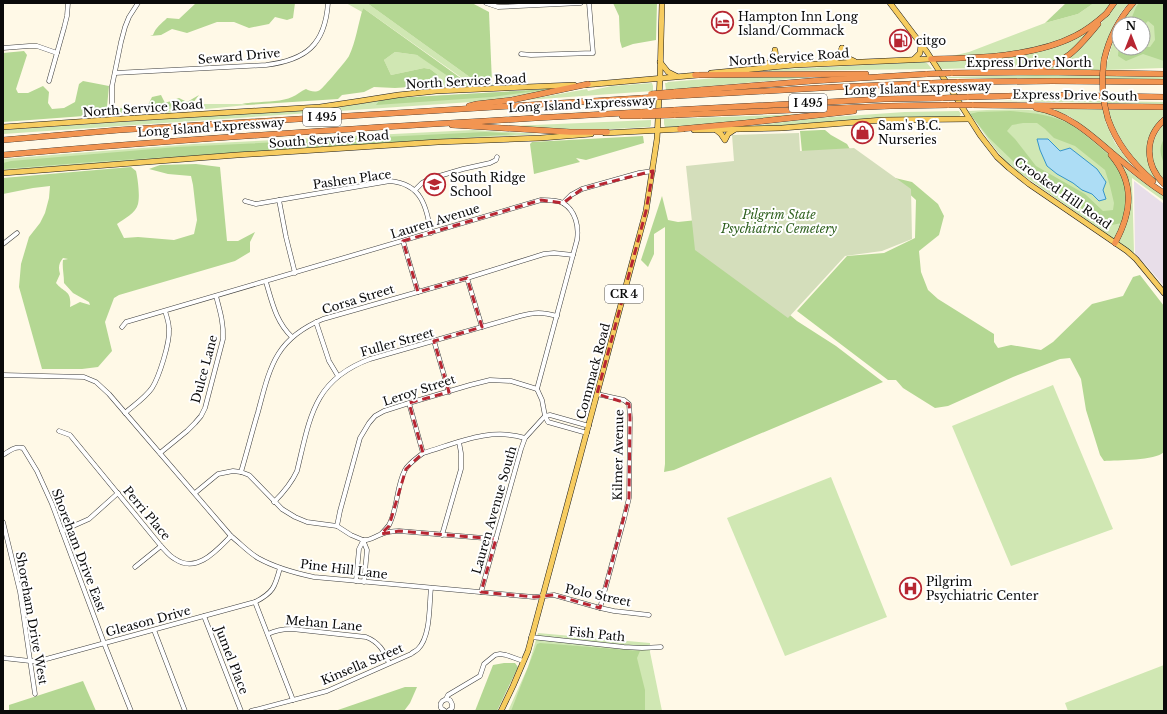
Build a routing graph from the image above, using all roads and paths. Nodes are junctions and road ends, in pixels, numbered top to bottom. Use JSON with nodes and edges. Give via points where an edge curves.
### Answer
{"nodes":[{"id":1,"x":68,"y":3,"type":"edge"},
{"id":2,"x":138,"y":3,"type":"edge"},
{"id":3,"x":328,"y":3,"type":"edge"},
{"id":4,"x":486,"y":3,"type":"edge"},
{"id":5,"x":581,"y":3,"type":"edge"},
{"id":6,"x":589,"y":3,"type":"edge"},
{"id":7,"x":662,"y":3,"type":"edge"},
{"id":8,"x":890,"y":3,"type":"edge"},
{"id":9,"x":1114,"y":3,"type":"edge"},
{"id":10,"x":1132,"y":3,"type":"edge"},
{"id":11,"x":538,"y":4,"type":"edge"},
{"id":12,"x":1107,"y":13,"type":"junction"},
{"id":13,"x":921,"y":45,"type":"junction"},
{"id":14,"x":3,"y":48,"type":"edge"},
{"id":15,"x":57,"y":53,"type":"junction"},
{"id":16,"x":521,"y":54,"type":"dead end"},
{"id":17,"x":931,"y":59,"type":"junction"},
{"id":18,"x":913,"y":60,"type":"junction"},
{"id":19,"x":660,"y":62,"type":"junction"},
{"id":20,"x":857,"y":62,"type":"junction"},
{"id":21,"x":817,"y":64,"type":"junction"},
{"id":22,"x":794,"y":65,"type":"junction"},
{"id":23,"x":759,"y":68,"type":"junction"},
{"id":24,"x":1007,"y":72,"type":"junction"},
{"id":25,"x":115,"y":73,"type":"junction"},
{"id":26,"x":1164,"y":74,"type":"edge"},
{"id":27,"x":695,"y":75,"type":"junction"},
{"id":28,"x":894,"y":75,"type":"junction"},
{"id":29,"x":679,"y":77,"type":"junction"},
{"id":30,"x":660,"y":78,"type":"junction"},
{"id":31,"x":49,"y":81,"type":"dead end"},
{"id":32,"x":1164,"y":82,"type":"edge"},
{"id":33,"x":588,"y":84,"type":"junction"},
{"id":34,"x":674,"y":94,"type":"junction"},
{"id":35,"x":1164,"y":97,"type":"edge"},
{"id":36,"x":1008,"y":105,"type":"junction"},
{"id":37,"x":890,"y":106,"type":"junction"},
{"id":38,"x":112,"y":107,"type":"dead end"},
{"id":39,"x":1164,"y":107,"type":"edge"},
{"id":40,"x":460,"y":109,"type":"junction"},
{"id":41,"x":674,"y":112,"type":"junction"},
{"id":42,"x":969,"y":119,"type":"junction"},
{"id":43,"x":1164,"y":120,"type":"edge"},
{"id":44,"x":434,"y":124,"type":"junction"},
{"id":45,"x":3,"y":127,"type":"edge"},
{"id":46,"x":680,"y":129,"type":"junction"},
{"id":47,"x":657,"y":130,"type":"junction"},
{"id":48,"x":715,"y":130,"type":"junction"},
{"id":49,"x":734,"y":130,"type":"junction"},
{"id":50,"x":607,"y":132,"type":"junction"},
{"id":51,"x":1086,"y":132,"type":"junction"},
{"id":52,"x":3,"y":140,"type":"edge"},
{"id":53,"x":3,"y":155,"type":"edge"},
{"id":54,"x":497,"y":157,"type":"dead end"},
{"id":55,"x":653,"y":171,"type":"junction"},
{"id":56,"x":3,"y":173,"type":"edge"},
{"id":57,"x":1164,"y":184,"type":"edge"},
{"id":58,"x":415,"y":190,"type":"junction"},
{"id":59,"x":1164,"y":190,"type":"edge"},
{"id":60,"x":1164,"y":193,"type":"edge"},
{"id":61,"x":280,"y":200,"type":"junction"},
{"id":62,"x":245,"y":201,"type":"dead end"},
{"id":63,"x":563,"y":203,"type":"junction"},
{"id":64,"x":17,"y":233,"type":"dead end"},
{"id":65,"x":431,"y":233,"type":"junction"},
{"id":66,"x":403,"y":241,"type":"junction"},
{"id":67,"x":1115,"y":243,"type":"junction"},
{"id":68,"x":3,"y":244,"type":"edge"},
{"id":69,"x":573,"y":255,"type":"junction"},
{"id":70,"x":295,"y":273,"type":"junction"},
{"id":71,"x":467,"y":278,"type":"junction"},
{"id":72,"x":266,"y":282,"type":"junction"},
{"id":73,"x":418,"y":292,"type":"junction"},
{"id":74,"x":1164,"y":293,"type":"edge"},
{"id":75,"x":216,"y":296,"type":"junction"},
{"id":76,"x":166,"y":311,"type":"junction"},
{"id":77,"x":557,"y":316,"type":"junction"},
{"id":78,"x":316,"y":322,"type":"junction"},
{"id":79,"x":122,"y":326,"type":"dead end"},
{"id":80,"x":482,"y":327,"type":"junction"},
{"id":81,"x":292,"y":337,"type":"junction"},
{"id":82,"x":434,"y":341,"type":"junction"},
{"id":83,"x":3,"y":375,"type":"edge"},
{"id":84,"x":338,"y":376,"type":"junction"},
{"id":85,"x":537,"y":389,"type":"junction"},
{"id":86,"x":449,"y":392,"type":"junction"},
{"id":87,"x":597,"y":394,"type":"junction"},
{"id":88,"x":409,"y":403,"type":"junction"},
{"id":89,"x":125,"y":413,"type":"junction"},
{"id":90,"x":545,"y":416,"type":"junction"},
{"id":91,"x":589,"y":426,"type":"junction"},
{"id":92,"x":59,"y":431,"type":"dead end"},
{"id":93,"x":587,"y":433,"type":"junction"},
{"id":94,"x":525,"y":438,"type":"junction"},
{"id":95,"x":459,"y":442,"type":"junction"},
{"id":96,"x":160,"y":453,"type":"junction"},
{"id":97,"x":423,"y":453,"type":"junction"},
{"id":98,"x":3,"y":455,"type":"edge"},
{"id":99,"x":241,"y":472,"type":"junction"},
{"id":100,"x":195,"y":493,"type":"junction"},
{"id":101,"x":118,"y":494,"type":"junction"},
{"id":102,"x":274,"y":502,"type":"junction"},
{"id":103,"x":3,"y":522,"type":"edge"},
{"id":104,"x":337,"y":526,"type":"junction"},
{"id":105,"x":62,"y":530,"type":"junction"},
{"id":106,"x":381,"y":534,"type":"junction"},
{"id":107,"x":442,"y":535,"type":"junction"},
{"id":108,"x":231,"y":536,"type":"junction"},
{"id":109,"x":496,"y":539,"type":"junction"},
{"id":110,"x":363,"y":540,"type":"junction"},
{"id":111,"x":161,"y":546,"type":"junction"},
{"id":112,"x":135,"y":567,"type":"dead end"},
{"id":113,"x":280,"y":568,"type":"junction"},
{"id":114,"x":356,"y":581,"type":"junction"},
{"id":115,"x":364,"y":582,"type":"junction"},
{"id":116,"x":431,"y":588,"type":"junction"},
{"id":117,"x":481,"y":592,"type":"junction"},
{"id":118,"x":542,"y":596,"type":"junction"},
{"id":119,"x":255,"y":602,"type":"junction"},
{"id":120,"x":600,"y":608,"type":"junction"},
{"id":121,"x":649,"y":615,"type":"dead end"},
{"id":122,"x":204,"y":616,"type":"junction"},
{"id":123,"x":154,"y":630,"type":"junction"},
{"id":124,"x":268,"y":634,"type":"junction"},
{"id":125,"x":531,"y":637,"type":"junction"},
{"id":126,"x":104,"y":643,"type":"junction"},
{"id":127,"x":661,"y":647,"type":"dead end"},
{"id":128,"x":3,"y":658,"type":"edge"},
{"id":129,"x":30,"y":661,"type":"junction"},
{"id":130,"x":524,"y":661,"type":"junction"},
{"id":131,"x":389,"y":664,"type":"junction"},
{"id":132,"x":35,"y":694,"type":"dead end"},
{"id":133,"x":446,"y":699,"type":"junction"},
{"id":134,"x":293,"y":700,"type":"junction"},
{"id":135,"x":131,"y":711,"type":"edge"},
{"id":136,"x":185,"y":711,"type":"edge"},
{"id":137,"x":241,"y":711,"type":"edge"},
{"id":138,"x":251,"y":711,"type":"edge"},
{"id":139,"x":446,"y":711,"type":"edge"},
{"id":140,"x":500,"y":711,"type":"edge"}],
"edges":[{"from":1,"to":15,"type":"street"},
{"from":2,"to":25,"type":"street","via":[[125,27]]},
{"from":3,"to":25,"type":"street","name":"Seward Drive","via":[[322,32],[316,43],[307,52],[283,63]]},
{"from":4,"to":11,"type":"street","via":[[498,6]]},
{"from":5,"to":11,"type":"street"},
{"from":6,"to":16,"type":"street","via":[[593,53]]},
{"from":7,"to":19,"type":"main road","name":"Commack Road","number":"CR 4"},
{"from":8,"to":13,"type":"main road","name":"Crooked Hill Road"},
{"from":9,"to":12,"type":"highway"},
{"from":10,"to":59,"type":"highway","bridge":true,"via":[[1121,17],[1108,44],[1102,78],[1104,103],[1118,141],[1144,174]]},
{"from":12,"to":17,"type":"highway","via":[[1076,36],[1052,46],[972,58]]},
{"from":12,"to":24,"type":"highway","via":[[1082,43],[1062,60],[1041,68]]},
{"from":13,"to":17,"type":"main road","name":"Crooked Hill Road"},
{"from":13,"to":18,"type":"main road","via":[[919,54]]},
{"from":14,"to":15,"type":"street","via":[[37,46]]},
{"from":15,"to":31,"type":"street"},
{"from":17,"to":18,"type":"main road","name":"North Service Road"},
{"from":17,"to":42,"type":"main road","name":"Crooked Hill Road"},
{"from":18,"to":20,"type":"main road","name":"North Service Road"},
{"from":19,"to":29,"type":"main road","via":[[668,72]]},
{"from":19,"to":30,"type":"main road","name":"Commack Road","number":"CR 4"},
{"from":20,"to":21,"type":"main road","name":"North Service Road"},
{"from":20,"to":21,"type":"main road","via":[[846,57],[842,48],[837,59]]},
{"from":21,"to":22,"type":"main road","name":"North Service Road"},
{"from":22,"to":23,"type":"main road","name":"North Service Road"},
{"from":22,"to":23,"type":"main road","via":[[779,62],[775,50],[770,63]]},
{"from":23,"to":27,"type":"main road","name":"North Service Road"},
{"from":24,"to":26,"type":"highway","name":"Express Drive North"},
{"from":24,"to":28,"type":"highway","name":"Express Drive North","bridge":true},
{"from":25,"to":38,"type":"street"},
{"from":27,"to":28,"type":"highway"},
{"from":27,"to":29,"type":"main road","name":"North Service Road"},
{"from":28,"to":34,"type":"highway"},
{"from":29,"to":30,"type":"main road","name":"North Service Road"},
{"from":30,"to":33,"type":"main road","name":"North Service Road"},
{"from":30,"to":47,"type":"main road","name":"Commack Road","number":"CR 4"},
{"from":32,"to":34,"type":"highway","name":"Long Island Expressway","number":"I 495","bridge":true,"via":[[957,82]]},
{"from":33,"to":40,"type":"highway"},
{"from":33,"to":45,"type":"main road","name":"North Service Road","via":[[436,91],[320,107]]},
{"from":34,"to":40,"type":"highway","name":"Long Island Expressway","number":"I 495","bridge":true},
{"from":35,"to":41,"type":"highway","name":"Long Island Expressway","number":"I 495","bridge":true,"via":[[967,97]]},
{"from":36,"to":37,"type":"highway","name":"Express Drive South","bridge":true},
{"from":36,"to":39,"type":"highway","name":"Express Drive South"},
{"from":36,"to":51,"type":"highway","via":[[1051,111],[1072,121]]},
{"from":37,"to":41,"type":"highway"},
{"from":37,"to":46,"type":"highway"},
{"from":40,"to":52,"type":"highway","name":"Long Island Expressway","number":"I 495","via":[[119,130]]},
{"from":41,"to":44,"type":"highway","name":"Long Island Expressway","number":"I 495","bridge":true},
{"from":42,"to":49,"type":"main road","via":[[870,120]]},
{"from":42,"to":67,"type":"main road","name":"Crooked Hill Road","via":[[991,150],[1009,168]]},
{"from":43,"to":57,"type":"highway","via":[[1152,135],[1149,154],[1153,169]]},
{"from":44,"to":50,"type":"highway"},
{"from":44,"to":53,"type":"highway","name":"Long Island Expressway","number":"I 495","via":[[137,143]]},
{"from":46,"to":47,"type":"main road"},
{"from":46,"to":48,"type":"main road"},
{"from":47,"to":50,"type":"main road","name":"South Service Road"},
{"from":47,"to":55,"type":"main road","name":"Commack Road","number":"CR 4"},
{"from":48,"to":49,"type":"main road"},
{"from":48,"to":49,"type":"main road","via":[[725,140]]},
{"from":50,"to":56,"type":"main road","name":"South Service Road","via":[[244,154]]},
{"from":51,"to":60,"type":"highway"},
{"from":51,"to":67,"type":"highway","via":[[1114,159],[1127,185],[1127,215]]},
{"from":54,"to":58,"type":"street","via":[[490,163],[429,179]]},
{"from":55,"to":63,"type":"street","via":[[582,189]]},
{"from":55,"to":87,"type":"main road","name":"Commack Road","number":"CR 4","via":[[646,211]]},
{"from":58,"to":61,"type":"street","name":"Pashen Place","via":[[390,181]]},
{"from":58,"to":65,"type":"street","via":[[425,207]]},
{"from":61,"to":62,"type":"street","name":"Pashen Place","via":[[256,204]]},
{"from":61,"to":70,"type":"street"},
{"from":63,"to":65,"type":"street","name":"Lauren Avenue","via":[[541,200]]},
{"from":63,"to":69,"type":"street","via":[[577,221],[578,231]]},
{"from":64,"to":68,"type":"street"},
{"from":65,"to":66,"type":"street","name":"Lauren Avenue"},
{"from":66,"to":70,"type":"street","name":"Lauren Avenue"},
{"from":66,"to":73,"type":"street"},
{"from":67,"to":74,"type":"main road","name":"Crooked Hill Road","via":[[1136,259]]},
{"from":69,"to":71,"type":"street","name":"Corsa Street","via":[[544,254]]},
{"from":69,"to":77,"type":"street"},
{"from":70,"to":72,"type":"street","name":"Lauren Avenue"},
{"from":71,"to":73,"type":"street","name":"Corsa Street"},
{"from":71,"to":80,"type":"street"},
{"from":72,"to":75,"type":"street","name":"Lauren Avenue"},
{"from":72,"to":81,"type":"street","via":[[277,317]]},
{"from":73,"to":78,"type":"street","name":"Corsa Street"},
{"from":75,"to":76,"type":"street","name":"Lauren Avenue"},
{"from":75,"to":96,"type":"street","name":"Dulce Lane","via":[[224,329],[205,408],[195,423]]},
{"from":76,"to":79,"type":"street","name":"Lauren Avenue","via":[[126,322]]},
{"from":76,"to":89,"type":"street","via":[[168,339],[158,376],[143,398]]},
{"from":77,"to":80,"type":"street","name":"Fuller Street","via":[[537,312]]},
{"from":77,"to":85,"type":"street"},
{"from":78,"to":81,"type":"street","name":"Corsa Street"},
{"from":78,"to":84,"type":"street","via":[[329,361]]},
{"from":80,"to":82,"type":"street","name":"Fuller Street"},
{"from":81,"to":99,"type":"street","name":"Corsa Street","via":[[270,368]]},
{"from":82,"to":84,"type":"street","name":"Fuller Street","via":[[366,360]]},
{"from":82,"to":86,"type":"street"},
{"from":83,"to":89,"type":"street","name":"Pine Hill Lane","via":[[91,379],[102,386]]},
{"from":84,"to":102,"type":"street","name":"Fuller Street","via":[[315,406],[297,471]]},
{"from":85,"to":86,"type":"street","name":"Leroy Street","via":[[498,380]]},
{"from":85,"to":90,"type":"street"},
{"from":86,"to":88,"type":"street","name":"Leroy Street"},
{"from":87,"to":91,"type":"main road","name":"Commack Road","number":"CR 4"},
{"from":87,"to":120,"type":"street","name":"Kilmer Avenue","via":[[624,400],[629,404],[630,418],[629,498]]},
{"from":88,"to":97,"type":"street"},
{"from":88,"to":104,"type":"street","name":"Leroy Street","via":[[375,416],[364,430]]},
{"from":89,"to":96,"type":"street","name":"Pine Hill Lane"},
{"from":90,"to":91,"type":"street","via":[[550,415]]},
{"from":90,"to":93,"type":"street","via":[[548,422]]},
{"from":90,"to":94,"type":"street","name":"Lauren Avenue South"},
{"from":91,"to":93,"type":"main road","name":"Commack Road","number":"CR 4"},
{"from":92,"to":101,"type":"street","name":"Perri Place","via":[[70,435]]},
{"from":93,"to":118,"type":"main road","name":"Commack Road","number":"CR 4"},
{"from":94,"to":95,"type":"street","via":[[494,434]]},
{"from":94,"to":109,"type":"street","name":"Lauren Avenue South"},
{"from":95,"to":97,"type":"street"},
{"from":95,"to":107,"type":"street","via":[[461,469]]},
{"from":96,"to":100,"type":"street","name":"Pine Hill Lane"},
{"from":97,"to":106,"type":"street","via":[[406,469],[389,526]]},
{"from":98,"to":105,"type":"street","name":"Shoreham Drive East","via":[[12,449],[23,448],[40,476]]},
{"from":99,"to":100,"type":"street","via":[[218,474]]},
{"from":99,"to":102,"type":"street","via":[[256,481]]},
{"from":100,"to":108,"type":"street","name":"Pine Hill Lane"},
{"from":101,"to":105,"type":"street","via":[[89,519]]},
{"from":101,"to":111,"type":"street","name":"Perri Place"},
{"from":102,"to":104,"type":"street","via":[[295,517],[308,522]]},
{"from":103,"to":129,"type":"street","name":"Shoreham Drive West","via":[[20,592]]},
{"from":104,"to":110,"type":"street"},
{"from":105,"to":126,"type":"street","name":"Shoreham Drive East"},
{"from":106,"to":107,"type":"street","via":[[399,531]]},
{"from":106,"to":110,"type":"street"},
{"from":107,"to":109,"type":"street"},
{"from":108,"to":111,"type":"street","name":"Perri Place","via":[[209,557],[190,564],[176,560]]},
{"from":108,"to":113,"type":"street","name":"Pine Hill Lane","via":[[257,557]]},
{"from":109,"to":117,"type":"street","name":"Lauren Avenue South"},
{"from":110,"to":114,"type":"street","via":[[359,549]]},
{"from":110,"to":115,"type":"street","via":[[366,550]]},
{"from":111,"to":112,"type":"street"},
{"from":113,"to":114,"type":"street","name":"Pine Hill Lane","via":[[314,577]]},
{"from":113,"to":119,"type":"street","name":"Gleason Drive","via":[[271,591]]},
{"from":114,"to":115,"type":"street","name":"Pine Hill Lane"},
{"from":115,"to":116,"type":"street","name":"Pine Hill Lane"},
{"from":116,"to":117,"type":"street","name":"Pine Hill Lane"},
{"from":116,"to":131,"type":"street","name":"Kinsella Street","via":[[428,628],[424,642],[419,649]]},
{"from":117,"to":118,"type":"street","name":"Pine Hill Lane"},
{"from":118,"to":120,"type":"street","name":"Polo Street","via":[[554,595]]},
{"from":118,"to":125,"type":"main road","name":"Commack Road","number":"CR 4"},
{"from":119,"to":122,"type":"street","name":"Gleason Drive"},
{"from":119,"to":124,"type":"street"},
{"from":120,"to":121,"type":"street","name":"Polo Street"},
{"from":122,"to":123,"type":"street","name":"Gleason Drive"},
{"from":122,"to":137,"type":"street","name":"Jumel Place"},
{"from":123,"to":126,"type":"street","name":"Gleason Drive"},
{"from":123,"to":136,"type":"street"},
{"from":124,"to":131,"type":"street","name":"Mehan Lane","via":[[292,629],[366,637],[382,648]]},
{"from":124,"to":134,"type":"street"},
{"from":125,"to":127,"type":"street","name":"Fish Path","via":[[624,647]]},
{"from":125,"to":130,"type":"main road","name":"Commack Road","number":"CR 4"},
{"from":126,"to":129,"type":"street","name":"Gleason Drive","via":[[39,661]]},
{"from":126,"to":135,"type":"street","name":"Shoreham Drive East"},
{"from":128,"to":129,"type":"street","name":"Gleason Drive"},
{"from":129,"to":132,"type":"street","name":"Shoreham Drive West"},
{"from":130,"to":133,"type":"street","via":[[506,655],[494,655],[484,664],[476,680],[448,695]]},
{"from":130,"to":140,"type":"main road","name":"Commack Road","number":"CR 4"},
{"from":131,"to":134,"type":"street","name":"Kinsella Street","via":[[327,691]]},
{"from":133,"to":139,"type":"street","via":[[440,704]]},
{"from":133,"to":139,"type":"street","via":[[452,704],[452,708]]},
{"from":134,"to":138,"type":"street","name":"Kinsella Street"}]}
